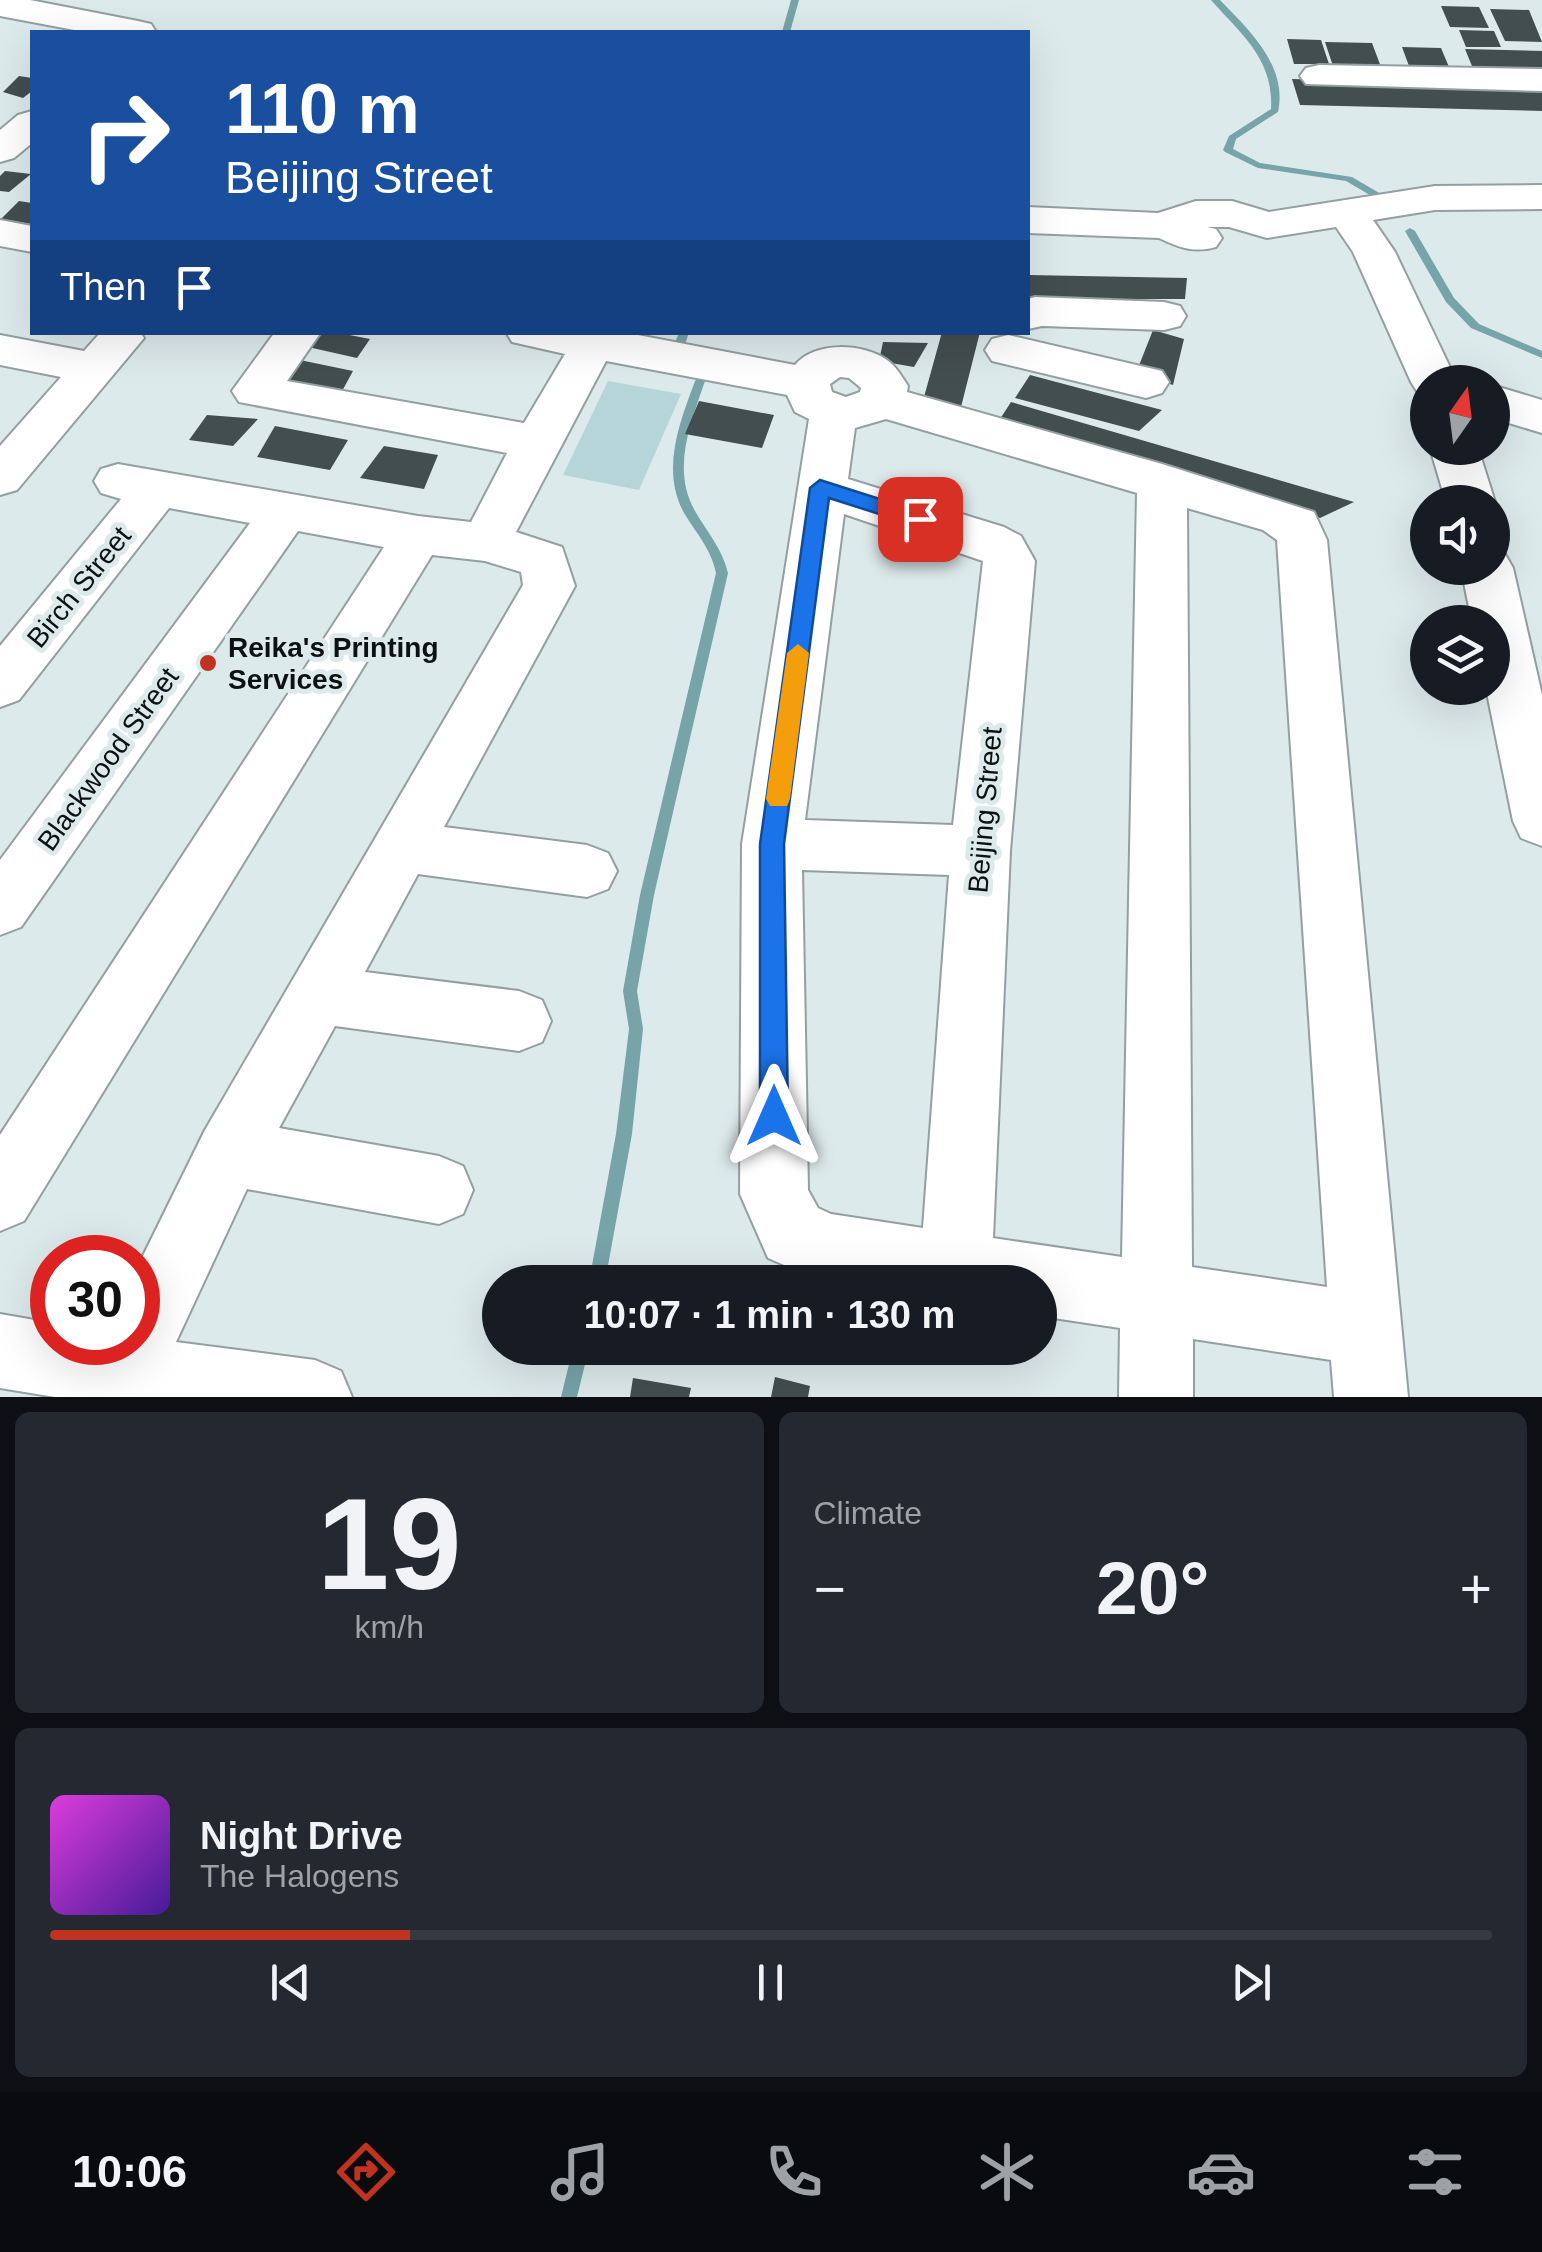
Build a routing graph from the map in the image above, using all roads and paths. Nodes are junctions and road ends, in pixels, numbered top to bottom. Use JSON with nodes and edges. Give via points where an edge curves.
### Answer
{"nodes":[{"id":1,"x":16,"y":8,"type":"edge"},
{"id":2,"x":128,"y":30,"type":"edge"},
{"id":3,"x":0,"y":34,"type":"edge"},
{"id":4,"x":1319,"y":76,"type":"dead end"},
{"id":5,"x":1542,"y":80,"type":"edge"},
{"id":6,"x":30,"y":125,"type":"edge"},
{"id":7,"x":0,"y":150,"type":"edge"},
{"id":8,"x":1542,"y":197,"type":"edge"},
{"id":9,"x":1346,"y":211,"type":"junction"},
{"id":10,"x":1030,"y":220,"type":"edge"},
{"id":11,"x":0,"y":233,"type":"edge"},
{"id":12,"x":30,"y":240,"type":"edge"},
{"id":13,"x":1030,"y":317,"type":"edge"},
{"id":14,"x":297,"y":335,"type":"edge"},
{"id":15,"x":562,"y":335,"type":"edge"},
{"id":16,"x":1016,"y":335,"type":"edge"},
{"id":17,"x":1022,"y":335,"type":"edge"},
{"id":18,"x":597,"y":338,"type":"edge"},
{"id":19,"x":0,"y":350,"type":"edge"},
{"id":20,"x":1426,"y":365,"type":"edge"},
{"id":21,"x":849,"y":379,"type":"edge"},
{"id":22,"x":1510,"y":406,"type":"edge"},
{"id":23,"x":1542,"y":417,"type":"edge"},
{"id":24,"x":981,"y":427,"type":"junction"},
{"id":25,"x":537,"y":442,"type":"junction"},
{"id":26,"x":5,"y":466,"type":"edge"},
{"id":27,"x":1162,"y":480,"type":"junction"},
{"id":28,"x":820,"y":488,"type":"junction"},
{"id":29,"x":285,"y":512,"type":"junction"},
{"id":30,"x":418,"y":535,"type":"junction"},
{"id":31,"x":486,"y":542,"type":"junction"},
{"id":32,"x":1491,"y":585,"type":"edge"},
{"id":33,"x":0,"y":685,"type":"edge"},
{"id":34,"x":1542,"y":820,"type":"edge"},
{"id":35,"x":772,"y":844,"type":"junction"},
{"id":36,"x":404,"y":847,"type":"junction"},
{"id":37,"x":980,"y":851,"type":"junction"},
{"id":38,"x":586,"y":871,"type":"dead end"},
{"id":39,"x":0,"y":908,"type":"edge"},
{"id":40,"x":319,"y":995,"type":"junction"},
{"id":41,"x":519,"y":1021,"type":"dead end"},
{"id":42,"x":229,"y":1153,"type":"junction"},
{"id":43,"x":439,"y":1190,"type":"dead end"},
{"id":44,"x":0,"y":1198,"type":"edge"},
{"id":45,"x":942,"y":1265,"type":"edge"},
{"id":46,"x":956,"y":1265,"type":"edge"},
{"id":47,"x":1057,"y":1283,"type":"edge"},
{"id":48,"x":1156,"y":1298,"type":"junction"},
{"id":49,"x":1366,"y":1329,"type":"junction"},
{"id":50,"x":0,"y":1350,"type":"edge"},
{"id":51,"x":119,"y":1384,"type":"edge"},
{"id":52,"x":315,"y":1397,"type":"edge"},
{"id":53,"x":1156,"y":1397,"type":"edge"},
{"id":54,"x":1371,"y":1397,"type":"edge"}],
"edges":[{"from":1,"to":2,"type":"street"},
{"from":1,"to":3,"type":"street"},
{"from":4,"to":5,"type":"street"},
{"from":6,"to":7,"type":"street"},
{"from":8,"to":9,"type":"street","via":[[1435,198]]},
{"from":9,"to":10,"type":"street","via":[[1267,225],[1250,238],[1192,238],[1168,226]]},
{"from":9,"to":20,"type":"street","via":[[1374,252]]},
{"from":11,"to":12,"type":"street"},
{"from":13,"to":17,"type":"street","via":[[1035,311],[1152,316],[1134,378]]},
{"from":14,"to":25,"type":"street","via":[[254,391]]},
{"from":15,"to":18,"type":"street"},
{"from":16,"to":24,"type":"street"},
{"from":18,"to":21,"type":"street"},
{"from":18,"to":25,"type":"street"},
{"from":19,"to":26,"type":"street","via":[[106,353]]},
{"from":21,"to":24,"type":"street"},
{"from":21,"to":28,"type":"street"},
{"from":22,"to":23,"type":"street"},
{"from":24,"to":27,"type":"street"},
{"from":25,"to":31,"type":"street"},
{"from":27,"to":48,"type":"street"},
{"from":27,"to":49,"type":"street","via":[[1280,516],[1296,525],[1302,540]]},
{"from":28,"to":35,"type":"street"},
{"from":28,"to":37,"type":"street","name":"Beijing Street","via":[[986,540],[1009,560]]},
{"from":29,"to":30,"type":"street"},
{"from":29,"to":33,"type":"street","name":"Birch Street","via":[[138,484]]},
{"from":29,"to":39,"type":"street","name":"Blackwood Street"},
{"from":30,"to":31,"type":"street"},
{"from":30,"to":44,"type":"street"},
{"from":31,"to":36,"type":"street","via":[[544,560],[549,586]]},
{"from":32,"to":34,"type":"street"},
{"from":35,"to":37,"type":"street"},
{"from":35,"to":45,"type":"street","via":[[774,1194],[793,1234],[828,1249]]},
{"from":36,"to":38,"type":"street"},
{"from":36,"to":40,"type":"street"},
{"from":37,"to":46,"type":"street","name":"Beijing Street"},
{"from":40,"to":41,"type":"street"},
{"from":40,"to":42,"type":"street"},
{"from":42,"to":43,"type":"street"},
{"from":42,"to":51,"type":"street"},
{"from":47,"to":48,"type":"street"},
{"from":48,"to":49,"type":"street"},
{"from":48,"to":53,"type":"street"},
{"from":49,"to":54,"type":"street"},
{"from":50,"to":51,"type":"street"},
{"from":51,"to":52,"type":"street"}]}
